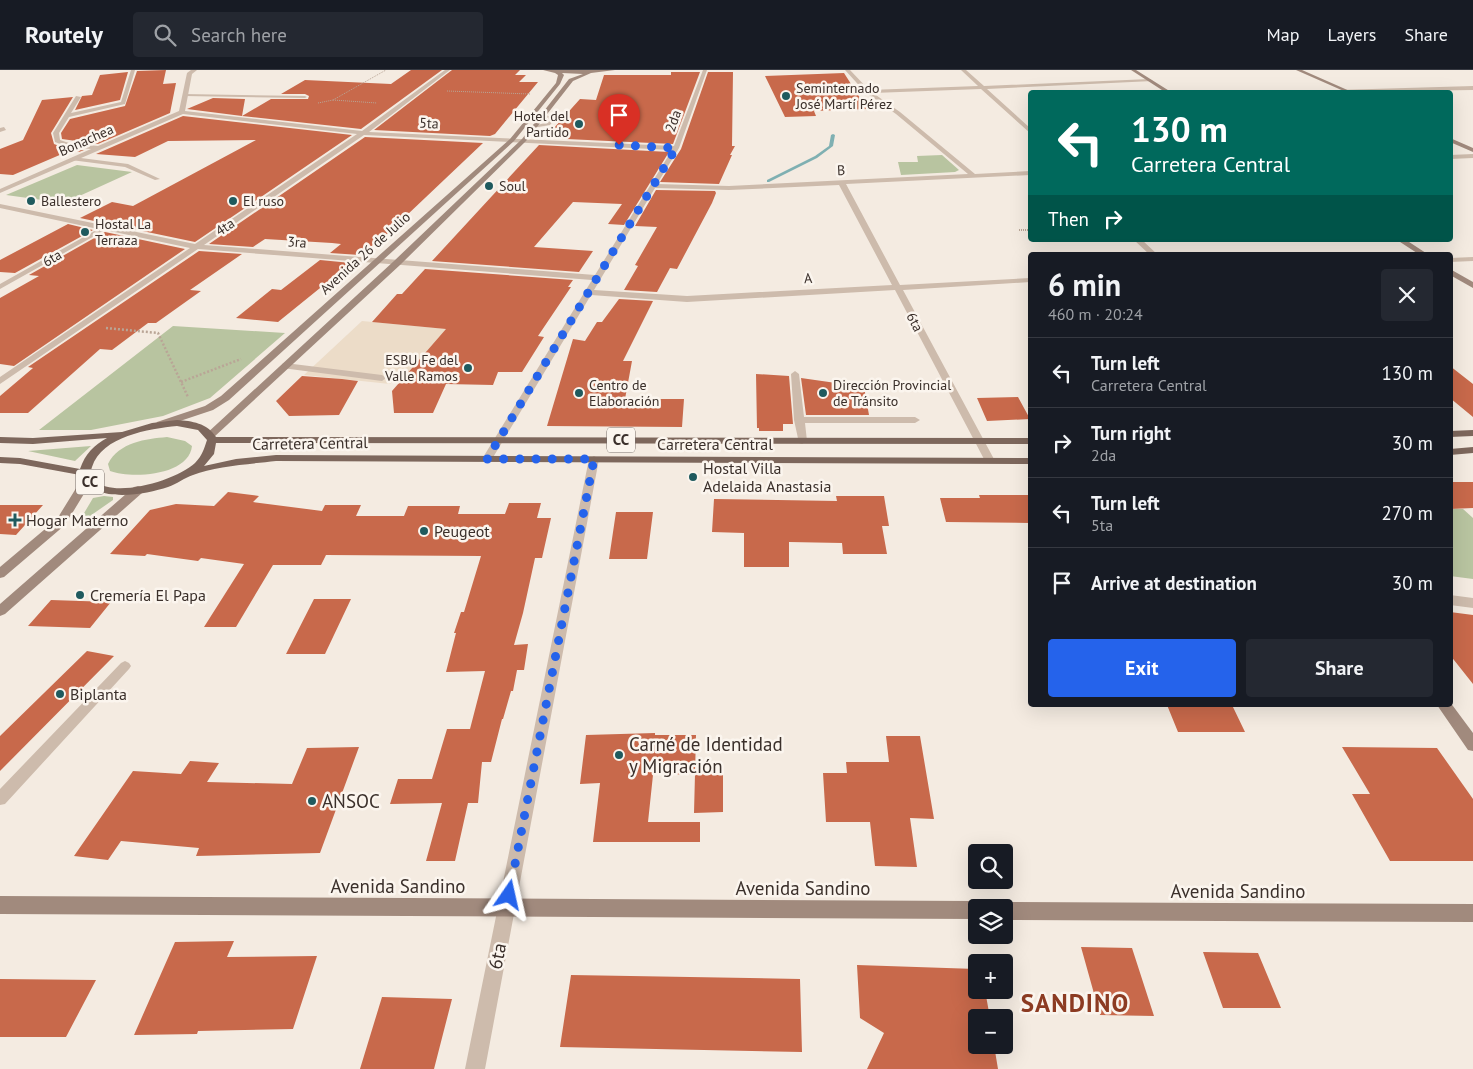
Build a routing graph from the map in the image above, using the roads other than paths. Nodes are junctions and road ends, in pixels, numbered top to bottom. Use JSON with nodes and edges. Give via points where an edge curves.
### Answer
{"nodes":[{"id":1,"x":133,"y":70,"type":"edge"},
{"id":2,"x":195,"y":70,"type":"edge"},
{"id":3,"x":448,"y":70,"type":"edge"},
{"id":4,"x":545,"y":70,"type":"edge"},
{"id":5,"x":613,"y":70,"type":"edge"},
{"id":6,"x":704,"y":70,"type":"edge"},
{"id":7,"x":847,"y":70,"type":"edge"},
{"id":8,"x":963,"y":70,"type":"edge"},
{"id":9,"x":1133,"y":70,"type":"edge"},
{"id":10,"x":1298,"y":70,"type":"edge"},
{"id":11,"x":557,"y":72,"type":"junction"},
{"id":12,"x":589,"y":73,"type":"junction"},
{"id":13,"x":1150,"y":81,"type":"junction"},
{"id":14,"x":982,"y":87,"type":"junction"},
{"id":15,"x":1473,"y":88,"type":"edge"},
{"id":16,"x":1165,"y":90,"type":"edge"},
{"id":17,"x":1343,"y":90,"type":"edge"},
{"id":18,"x":1410,"y":90,"type":"edge"},
{"id":19,"x":868,"y":92,"type":"junction"},
{"id":20,"x":185,"y":95,"type":"junction"},
{"id":21,"x":78,"y":97,"type":"dead end"},
{"id":22,"x":305,"y":97,"type":"road end"},
{"id":23,"x":72,"y":108,"type":"junction"},
{"id":24,"x":89,"y":109,"type":"junction"},
{"id":25,"x":182,"y":112,"type":"junction"},
{"id":26,"x":69,"y":115,"type":"junction"},
{"id":27,"x":1028,"y":129,"type":"edge"},
{"id":28,"x":363,"y":133,"type":"junction"},
{"id":29,"x":512,"y":140,"type":"junction"},
{"id":30,"x":524,"y":140,"type":"junction"},
{"id":31,"x":1453,"y":141,"type":"edge"},
{"id":32,"x":99,"y":148,"type":"junction"},
{"id":33,"x":676,"y":148,"type":"junction"},
{"id":34,"x":1473,"y":150,"type":"edge"},
{"id":35,"x":1473,"y":156,"type":"edge"},
{"id":36,"x":1453,"y":157,"type":"edge"},
{"id":37,"x":73,"y":159,"type":"junction"},
{"id":38,"x":1028,"y":173,"type":"edge"},
{"id":39,"x":974,"y":176,"type":"junction"},
{"id":40,"x":157,"y":179,"type":"dead end"},
{"id":41,"x":841,"y":182,"type":"junction"},
{"id":42,"x":654,"y":186,"type":"junction"},
{"id":43,"x":0,"y":191,"type":"edge"},
{"id":44,"x":0,"y":206,"type":"edge"},
{"id":45,"x":104,"y":228,"type":"junction"},
{"id":46,"x":1140,"y":242,"type":"edge"},
{"id":47,"x":1404,"y":242,"type":"edge"},
{"id":48,"x":196,"y":247,"type":"junction"},
{"id":49,"x":1151,"y":252,"type":"edge"},
{"id":50,"x":1420,"y":252,"type":"edge"},
{"id":51,"x":1473,"y":259,"type":"edge"},
{"id":52,"x":1453,"y":260,"type":"edge"},
{"id":53,"x":379,"y":261,"type":"junction"},
{"id":54,"x":397,"y":263,"type":"junction"},
{"id":55,"x":1453,"y":273,"type":"edge"},
{"id":56,"x":596,"y":278,"type":"junction"},
{"id":57,"x":1028,"y":280,"type":"edge"},
{"id":58,"x":1473,"y":286,"type":"edge"},
{"id":59,"x":0,"y":287,"type":"edge"},
{"id":60,"x":897,"y":287,"type":"junction"},
{"id":61,"x":587,"y":292,"type":"junction"},
{"id":62,"x":285,"y":366,"type":"junction"},
{"id":63,"x":795,"y":374,"type":"dead end"},
{"id":64,"x":382,"y":378,"type":"dead end"},
{"id":65,"x":0,"y":381,"type":"edge"},
{"id":66,"x":799,"y":420,"type":"junction"},
{"id":67,"x":915,"y":420,"type":"dead end"},
{"id":68,"x":161,"y":424,"type":"junction"},
{"id":69,"x":1473,"y":433,"type":"edge"},
{"id":70,"x":124,"y":434,"type":"junction"},
{"id":71,"x":1453,"y":434,"type":"edge"},
{"id":72,"x":211,"y":437,"type":"junction"},
{"id":73,"x":0,"y":440,"type":"edge"},
{"id":74,"x":498,"y":440,"type":"junction"},
{"id":75,"x":802,"y":441,"type":"junction"},
{"id":76,"x":979,"y":441,"type":"junction"},
{"id":77,"x":1028,"y":441,"type":"edge"},
{"id":78,"x":1473,"y":450,"type":"edge"},
{"id":79,"x":1453,"y":452,"type":"edge"},
{"id":80,"x":487,"y":459,"type":"junction"},
{"id":81,"x":594,"y":459,"type":"junction"},
{"id":82,"x":0,"y":460,"type":"edge"},
{"id":83,"x":804,"y":460,"type":"junction"},
{"id":84,"x":990,"y":461,"type":"junction"},
{"id":85,"x":1028,"y":461,"type":"edge"},
{"id":86,"x":191,"y":472,"type":"junction"},
{"id":87,"x":86,"y":476,"type":"junction"},
{"id":88,"x":138,"y":490,"type":"junction"},
{"id":89,"x":0,"y":574,"type":"edge"},
{"id":90,"x":1453,"y":600,"type":"edge"},
{"id":91,"x":1473,"y":603,"type":"edge"},
{"id":92,"x":0,"y":611,"type":"edge"},
{"id":93,"x":125,"y":666,"type":"dead end"},
{"id":94,"x":1445,"y":707,"type":"edge"},
{"id":95,"x":1473,"y":745,"type":"edge"},
{"id":96,"x":0,"y":799,"type":"edge"},
{"id":97,"x":0,"y":905,"type":"edge"},
{"id":98,"x":507,"y":908,"type":"junction"},
{"id":99,"x":968,"y":910,"type":"edge"},
{"id":100,"x":1013,"y":911,"type":"edge"},
{"id":101,"x":1473,"y":913,"type":"edge"},
{"id":102,"x":475,"y":1069,"type":"edge"}],
"edges":[{"from":1,"to":24,"type":"street","via":[[123,103]]},
{"from":2,"to":20,"type":"street","via":[[190,73]]},
{"from":3,"to":28,"type":"street","name":"4ta"},
{"from":4,"to":11,"type":"main road"},
{"from":5,"to":12,"type":"main road"},
{"from":6,"to":33,"type":"street","name":"2da"},
{"from":7,"to":19,"type":"street"},
{"from":8,"to":14,"type":"street"},
{"from":9,"to":13,"type":"main road"},
{"from":10,"to":17,"type":"main road"},
{"from":11,"to":12,"type":"main road"},
{"from":11,"to":29,"type":"main road","name":"Avenida 26 de Julio","via":[[561,79]]},
{"from":12,"to":30,"type":"main road","name":"Avenida 26 de Julio","via":[[571,80]]},
{"from":13,"to":14,"type":"street"},
{"from":13,"to":16,"type":"main road"},
{"from":14,"to":19,"type":"street"},
{"from":14,"to":27,"type":"street"},
{"from":15,"to":18,"type":"street"},
{"from":19,"to":39,"type":"street"},
{"from":20,"to":22,"type":"lane"},
{"from":20,"to":25,"type":"street"},
{"from":21,"to":23,"type":"street"},
{"from":23,"to":24,"type":"street"},
{"from":23,"to":26,"type":"street"},
{"from":24,"to":26,"type":"street"},
{"from":25,"to":28,"type":"street","name":"5ta"},
{"from":25,"to":32,"type":"street","name":"Bonachea"},
{"from":26,"to":32,"type":"street","via":[[56,134],[57,141]]},
{"from":28,"to":29,"type":"street","name":"5ta"},
{"from":28,"to":48,"type":"street","name":"4ta"},
{"from":29,"to":30,"type":"street","name":"5ta"},
{"from":29,"to":53,"type":"main road","name":"Avenida 26 de Julio"},
{"from":30,"to":33,"type":"street","name":"5ta"},
{"from":30,"to":54,"type":"main road","name":"Avenida 26 de Julio"},
{"from":31,"to":34,"type":"main road"},
{"from":32,"to":37,"type":"street","name":"Bonachea"},
{"from":33,"to":42,"type":"street","name":"2da"},
{"from":35,"to":36,"type":"street"},
{"from":37,"to":40,"type":"lane","via":[[126,165]]},
{"from":37,"to":43,"type":"street","name":"Bonachea"},
{"from":38,"to":39,"type":"street","name":"B"},
{"from":39,"to":41,"type":"street","name":"B"},
{"from":41,"to":42,"type":"street","name":"B","via":[[729,188]]},
{"from":41,"to":60,"type":"street","name":"6ta"},
{"from":42,"to":56,"type":"street","name":"2da"},
{"from":44,"to":45,"type":"street","name":"3ra"},
{"from":45,"to":48,"type":"street","name":"3ra"},
{"from":45,"to":59,"type":"street","name":"6ta"},
{"from":46,"to":49,"type":"street"},
{"from":47,"to":50,"type":"main road"},
{"from":48,"to":53,"type":"street","name":"3ra"},
{"from":48,"to":65,"type":"street","name":"4ta"},
{"from":51,"to":52,"type":"street"},
{"from":53,"to":54,"type":"street","name":"3ra"},
{"from":53,"to":68,"type":"main road","name":"Avenida 26 de Julio","via":[[225,398],[209,408]]},
{"from":54,"to":56,"type":"street","name":"3ra"},
{"from":54,"to":62,"type":"main road","name":"Avenida 26 de Julio"},
{"from":55,"to":58,"type":"main road"},
{"from":56,"to":61,"type":"street","name":"2da"},
{"from":57,"to":60,"type":"street","name":"A"},
{"from":60,"to":61,"type":"street","name":"A","via":[[686,299]]},
{"from":60,"to":76,"type":"street","name":"6ta"},
{"from":61,"to":74,"type":"street","name":"2da"},
{"from":62,"to":64,"type":"lane"},
{"from":62,"to":72,"type":"main road","name":"Avenida 26 de Julio"},
{"from":63,"to":66,"type":"lane"},
{"from":66,"to":67,"type":"lane"},
{"from":66,"to":75,"type":"lane"},
{"from":68,"to":70,"type":"main road","number":"CC"},
{"from":68,"to":72,"type":"main road","number":"CC","via":[[192,424],[203,428]]},
{"from":69,"to":71,"type":"main road"},
{"from":70,"to":73,"type":"main road","number":"CC","via":[[33,441]]},
{"from":70,"to":87,"type":"main road","number":"CC","via":[[94,454],[86,464]]},
{"from":72,"to":74,"type":"main road","name":"Carretera Central","number":"CC"},
{"from":72,"to":86,"type":"main road","number":"CC","via":[[209,454]]},
{"from":74,"to":75,"type":"main road","name":"Carretera Central","number":"CC"},
{"from":74,"to":80,"type":"street","name":"2da"},
{"from":75,"to":76,"type":"main road","name":"Carretera Central","number":"CC"},
{"from":75,"to":83,"type":"main road"},
{"from":76,"to":77,"type":"main road","name":"Carretera Central","number":"CC"},
{"from":76,"to":84,"type":"street","name":"6ta"},
{"from":78,"to":79,"type":"main road"},
{"from":80,"to":81,"type":"main road","name":"Carretera Central","number":"CC"},
{"from":80,"to":86,"type":"main road","name":"Carretera Central","number":"CC","via":[[276,458],[236,462]]},
{"from":81,"to":83,"type":"main road","name":"Carretera Central","number":"CC"},
{"from":81,"to":98,"type":"street","name":"6ta"},
{"from":82,"to":87,"type":"main road","number":"CC","via":[[20,460]]},
{"from":83,"to":84,"type":"main road","name":"Carretera Central","number":"CC"},
{"from":84,"to":85,"type":"main road","name":"Carretera Central","number":"CC"},
{"from":86,"to":88,"type":"main road","number":"CC"},
{"from":87,"to":88,"type":"main road","number":"CC","via":[[93,486],[105,490]]},
{"from":87,"to":89,"type":"main road","via":[[77,498],[60,522]]},
{"from":88,"to":92,"type":"main road"},
{"from":90,"to":91,"type":"street"},
{"from":93,"to":96,"type":"lane"},
{"from":94,"to":95,"type":"main road"},
{"from":97,"to":98,"type":"main road","name":"Avenida Sandino"},
{"from":98,"to":99,"type":"main road","name":"Avenida Sandino"},
{"from":98,"to":102,"type":"street","name":"6ta"},
{"from":100,"to":101,"type":"main road","name":"Avenida Sandino"}]}
